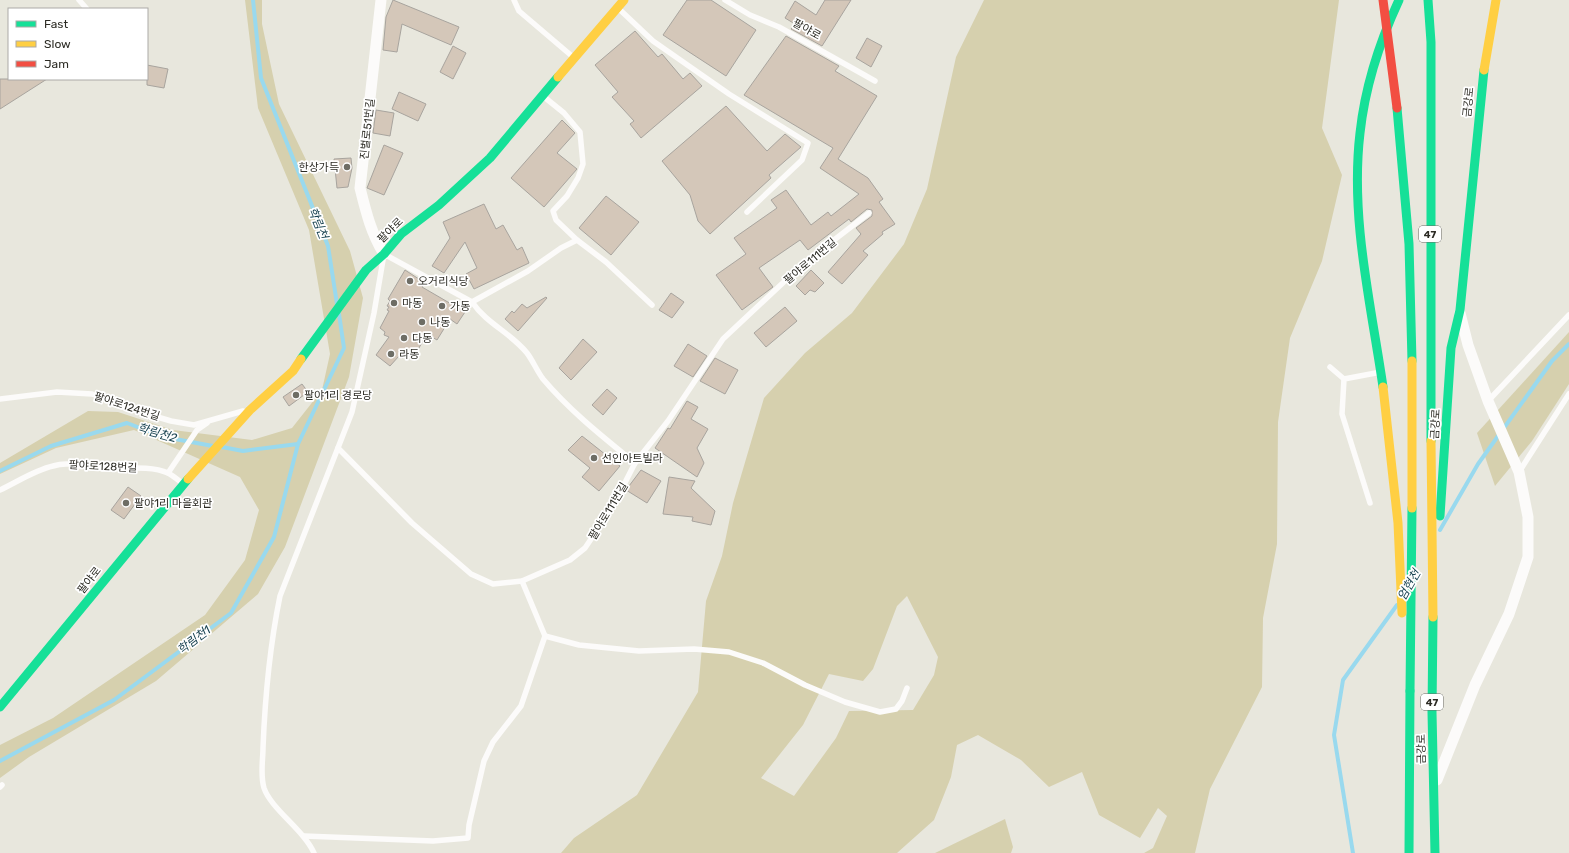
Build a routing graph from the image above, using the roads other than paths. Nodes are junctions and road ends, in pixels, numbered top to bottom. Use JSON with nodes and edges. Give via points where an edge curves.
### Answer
{"nodes":[{"id":1,"x":79,"y":0,"type":"edge"},
{"id":2,"x":381,"y":0,"type":"edge"},
{"id":3,"x":514,"y":0,"type":"edge"},
{"id":4,"x":624,"y":0,"type":"edge"},
{"id":5,"x":726,"y":0,"type":"edge"},
{"id":6,"x":1382,"y":0,"type":"edge"},
{"id":7,"x":1399,"y":0,"type":"edge"},
{"id":8,"x":1428,"y":0,"type":"edge"},
{"id":9,"x":1496,"y":0,"type":"edge"},
{"id":10,"x":86,"y":8,"type":"edge"},
{"id":11,"x":618,"y":8,"type":"junction"},
{"id":12,"x":575,"y":59,"type":"junction"},
{"id":13,"x":875,"y":82,"type":"dead end"},
{"id":14,"x":543,"y":96,"type":"junction"},
{"id":15,"x":747,"y":212,"type":"dead end"},
{"id":16,"x":869,"y":213,"type":"dead end"},
{"id":17,"x":577,"y":240,"type":"junction"},
{"id":18,"x":384,"y":254,"type":"junction"},
{"id":19,"x":472,"y":302,"type":"junction"},
{"id":20,"x":652,"y":305,"type":"dead end"},
{"id":21,"x":1460,"y":310,"type":"junction"},
{"id":22,"x":1569,"y":315,"type":"edge"},
{"id":23,"x":1330,"y":367,"type":"dead end"},
{"id":24,"x":1381,"y":372,"type":"junction"},
{"id":25,"x":1344,"y":379,"type":"junction"},
{"id":26,"x":1569,"y":394,"type":"edge"},
{"id":27,"x":0,"y":398,"type":"edge"},
{"id":28,"x":1489,"y":404,"type":"junction"},
{"id":29,"x":251,"y":409,"type":"junction"},
{"id":30,"x":211,"y":420,"type":"junction"},
{"id":31,"x":338,"y":448,"type":"junction"},
{"id":32,"x":635,"y":463,"type":"junction"},
{"id":33,"x":1519,"y":472,"type":"junction"},
{"id":34,"x":168,"y":473,"type":"junction"},
{"id":35,"x":184,"y":484,"type":"junction"},
{"id":36,"x":0,"y":490,"type":"edge"},
{"id":37,"x":1370,"y":503,"type":"dead end"},
{"id":38,"x":522,"y":581,"type":"junction"},
{"id":39,"x":1433,"y":617,"type":"junction"},
{"id":40,"x":545,"y":636,"type":"junction"},
{"id":41,"x":1407,"y":671,"type":"junction"},
{"id":42,"x":906,"y":688,"type":"dead end"},
{"id":43,"x":0,"y":708,"type":"edge"},
{"id":44,"x":1434,"y":788,"type":"junction"},
{"id":45,"x":304,"y":836,"type":"junction"},
{"id":46,"x":314,"y":853,"type":"edge"},
{"id":47,"x":1409,"y":853,"type":"edge"},
{"id":48,"x":1435,"y":853,"type":"edge"}],
"edges":[{"from":1,"to":10,"type":"lane"},
{"from":2,"to":18,"type":"street","name":"진벌로51번길","via":[[360,188],[373,236]]},
{"from":3,"to":12,"type":"lane","via":[[519,11]]},
{"from":4,"to":11,"type":"main road","name":"팔야로"},
{"from":5,"to":13,"type":"lane","name":"팔야로"},
{"from":6,"to":41,"type":"main road","number":"47","via":[[1394,83],[1409,244],[1412,514]]},
{"from":7,"to":24,"type":"main road","via":[[1383,35],[1368,86],[1360,134],[1358,183],[1361,238]]},
{"from":8,"to":39,"type":"main road","number":"47","via":[[1432,42],[1430,468]]},
{"from":9,"to":21,"type":"main road","name":"금강로","via":[[1482,87]]},
{"from":11,"to":12,"type":"main road","name":"팔야로"},
{"from":11,"to":15,"type":"lane","via":[[653,41],[729,94],[808,143],[802,160]]},
{"from":12,"to":14,"type":"main road","name":"팔야로"},
{"from":14,"to":17,"type":"lane","via":[[564,113],[580,132],[583,164],[567,196],[553,211],[556,220]]},
{"from":14,"to":18,"type":"main road","name":"팔야로","via":[[490,158],[439,205],[401,234]]},
{"from":16,"to":32,"type":"lane","name":"팔야로111번길","via":[[803,264],[723,339],[668,421]]},
{"from":17,"to":19,"type":"lane"},
{"from":17,"to":20,"type":"lane","via":[[606,262]]},
{"from":18,"to":19,"type":"lane","name":"팔야로"},
{"from":18,"to":29,"type":"main road","name":"팔야로","via":[[366,270],[299,364]]},
{"from":18,"to":31,"type":"lane","via":[[352,412]]},
{"from":19,"to":32,"type":"lane","name":"팔야로","via":[[480,314],[527,353],[542,377],[561,399],[603,438]]},
{"from":21,"to":28,"type":"street","via":[[1468,344]]},
{"from":21,"to":39,"type":"main road","name":"금강로","via":[[1451,348]]},
{"from":22,"to":28,"type":"lane"},
{"from":23,"to":25,"type":"lane"},
{"from":24,"to":25,"type":"lane"},
{"from":24,"to":41,"type":"main road","via":[[1398,523]]},
{"from":25,"to":37,"type":"lane","via":[[1342,414]]},
{"from":26,"to":33,"type":"lane"},
{"from":27,"to":30,"type":"lane","name":"팔야로124번길","via":[[57,392],[92,394],[171,421],[194,425]]},
{"from":28,"to":33,"type":"street"},
{"from":29,"to":30,"type":"lane","name":"팔야로124번길"},
{"from":29,"to":35,"type":"main road","name":"팔야로"},
{"from":30,"to":34,"type":"lane","via":[[197,430]]},
{"from":31,"to":38,"type":"lane","name":"팔야로111번길","via":[[412,524],[472,574],[493,584]]},
{"from":31,"to":45,"type":"lane","via":[[280,596],[264,725],[264,788]]},
{"from":32,"to":38,"type":"lane","name":"팔야로111번길","via":[[612,508],[585,548],[570,560]]},
{"from":33,"to":44,"type":"street","via":[[1528,517],[1528,557],[1509,614],[1475,684]]},
{"from":34,"to":35,"type":"lane","name":"팔야로128번길"},
{"from":34,"to":36,"type":"lane","name":"팔야로128번길","via":[[139,468],[94,468],[78,464],[60,464]]},
{"from":35,"to":43,"type":"main road","name":"팔야로"},
{"from":38,"to":40,"type":"lane"},
{"from":39,"to":44,"type":"main road","name":"금강로","number":"47"},
{"from":40,"to":42,"type":"lane","via":[[579,645],[639,651],[694,649],[729,652],[763,663],[845,702],[880,712],[896,709]]},
{"from":40,"to":45,"type":"lane","via":[[521,706],[492,742],[484,761],[468,838],[432,841]]},
{"from":41,"to":47,"type":"main road","name":"금강로","number":"47","via":[[1410,691]]},
{"from":44,"to":48,"type":"main road","name":"금강로","number":"47"},
{"from":45,"to":46,"type":"lane"}]}
